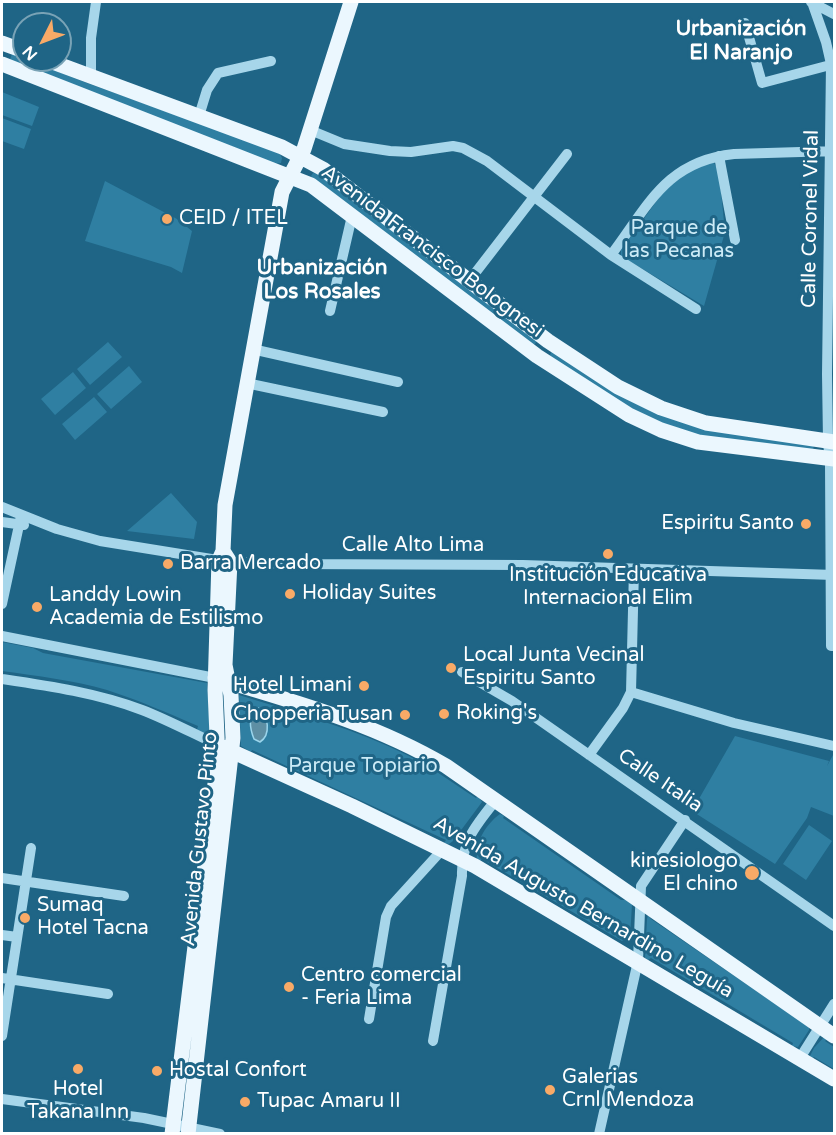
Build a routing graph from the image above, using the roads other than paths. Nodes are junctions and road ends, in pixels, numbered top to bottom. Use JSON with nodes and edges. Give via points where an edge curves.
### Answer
{"nodes":[{"id":1,"x":96,"y":2,"type":"edge"},
{"id":2,"x":351,"y":2,"type":"edge"},
{"id":3,"x":812,"y":2,"type":"edge"},
{"id":4,"x":834,"y":14,"type":"edge"},
{"id":5,"x":745,"y":23,"type":"dead end"},
{"id":6,"x":271,"y":61,"type":"dead end"},
{"id":7,"x":2,"y":64,"type":"edge"},
{"id":8,"x":833,"y":64,"type":"edge"},
{"id":9,"x":72,"y":70,"type":"edge"},
{"id":10,"x":91,"y":77,"type":"junction"},
{"id":11,"x":200,"y":116,"type":"junction"},
{"id":12,"x":310,"y":130,"type":"junction"},
{"id":13,"x":833,"y":151,"type":"edge"},
{"id":14,"x":567,"y":154,"type":"dead end"},
{"id":15,"x":719,"y":156,"type":"junction"},
{"id":16,"x":300,"y":157,"type":"junction"},
{"id":17,"x":290,"y":176,"type":"junction"},
{"id":18,"x":534,"y":196,"type":"junction"},
{"id":19,"x":352,"y":216,"type":"junction"},
{"id":20,"x":735,"y":240,"type":"dead end"},
{"id":21,"x":611,"y":255,"type":"junction"},
{"id":22,"x":469,"y":281,"type":"junction"},
{"id":23,"x":696,"y":309,"type":"dead end"},
{"id":24,"x":330,"y":311,"type":"dead end"},
{"id":25,"x":548,"y":341,"type":"junction"},
{"id":26,"x":252,"y":350,"type":"junction"},
{"id":27,"x":537,"y":357,"type":"junction"},
{"id":28,"x":831,"y":374,"type":"edge"},
{"id":29,"x":246,"y":382,"type":"junction"},
{"id":30,"x":398,"y":382,"type":"dead end"},
{"id":31,"x":383,"y":412,"type":"dead end"},
{"id":32,"x":831,"y":441,"type":"edge"},
{"id":33,"x":832,"y":459,"type":"edge"},
{"id":34,"x":2,"y":507,"type":"edge"},
{"id":35,"x":833,"y":509,"type":"edge"},
{"id":36,"x":20,"y":520,"type":"junction"},
{"id":37,"x":2,"y":522,"type":"edge"},
{"id":38,"x":224,"y":558,"type":"junction"},
{"id":39,"x":634,"y":569,"type":"junction"},
{"id":40,"x":833,"y":575,"type":"edge"},
{"id":41,"x":2,"y":604,"type":"edge"},
{"id":42,"x":2,"y":636,"type":"edge"},
{"id":43,"x":833,"y":646,"type":"edge"},
{"id":44,"x":462,"y":672,"type":"dead end"},
{"id":45,"x":2,"y":679,"type":"edge"},
{"id":46,"x":222,"y":680,"type":"junction"},
{"id":47,"x":631,"y":692,"type":"junction"},
{"id":48,"x":218,"y":745,"type":"junction"},
{"id":49,"x":834,"y":746,"type":"edge"},
{"id":50,"x":232,"y":752,"type":"junction"},
{"id":51,"x":589,"y":755,"type":"junction"},
{"id":52,"x":496,"y":800,"type":"junction"},
{"id":53,"x":686,"y":820,"type":"junction"},
{"id":54,"x":31,"y":848,"type":"dead end"},
{"id":55,"x":442,"y":850,"type":"junction"},
{"id":56,"x":461,"y":858,"type":"junction"},
{"id":57,"x":2,"y":878,"type":"edge"},
{"id":58,"x":26,"y":882,"type":"junction"},
{"id":59,"x":124,"y":896,"type":"dead end"},
{"id":60,"x":640,"y":900,"type":"junction"},
{"id":61,"x":834,"y":926,"type":"edge"},
{"id":62,"x":2,"y":935,"type":"edge"},
{"id":63,"x":17,"y":937,"type":"junction"},
{"id":64,"x":638,"y":961,"type":"junction"},
{"id":65,"x":6,"y":978,"type":"edge"},
{"id":66,"x":108,"y":994,"type":"dead end"},
{"id":67,"x":834,"y":1004,"type":"edge"},
{"id":68,"x":369,"y":1020,"type":"dead end"},
{"id":69,"x":819,"y":1025,"type":"junction"},
{"id":70,"x":2,"y":1035,"type":"edge"},
{"id":71,"x":834,"y":1036,"type":"edge"},
{"id":72,"x":433,"y":1041,"type":"dead end"},
{"id":73,"x":800,"y":1058,"type":"junction"},
{"id":74,"x":834,"y":1079,"type":"edge"},
{"id":75,"x":2,"y":1099,"type":"edge"},
{"id":76,"x":173,"y":1129,"type":"edge"},
{"id":77,"x":189,"y":1131,"type":"edge"},
{"id":78,"x":220,"y":1134,"type":"edge"},
{"id":79,"x":599,"y":1134,"type":"edge"}],
"edges":[{"from":1,"to":10,"type":"street"},
{"from":2,"to":12,"type":"main road","name":"Avenida Gustavo Pinto"},
{"from":3,"to":4,"type":"street"},
{"from":3,"to":8,"type":"street","name":"Calle Coronel Vidal"},
{"from":5,"to":8,"type":"street","via":[[762,83]]},
{"from":6,"to":11,"type":"street","via":[[218,73],[207,90]]},
{"from":7,"to":17,"type":"main road","name":"Avenida Francisco Bolognesi"},
{"from":8,"to":13,"type":"street","name":"Calle Coronel Vidal"},
{"from":9,"to":10,"type":"main road","name":"Avenida Francisco Bolognesi"},
{"from":10,"to":11,"type":"main road","name":"Avenida Francisco Bolognesi"},
{"from":11,"to":16,"type":"main road","name":"Avenida Francisco Bolognesi"},
{"from":12,"to":16,"type":"main road","name":"Avenida Gustavo Pinto"},
{"from":12,"to":18,"type":"street","via":[[344,144],[390,151],[463,148]]},
{"from":13,"to":15,"type":"street"},
{"from":13,"to":28,"type":"street","name":"Calle Coronel Vidal"},
{"from":14,"to":18,"type":"street"},
{"from":15,"to":20,"type":"street"},
{"from":15,"to":21,"type":"street","via":[[696,162],[667,181]]},
{"from":16,"to":17,"type":"main road","name":"Avenida Gustavo Pinto"},
{"from":16,"to":22,"type":"main road","name":"Avenida Francisco Bolognesi","via":[[323,169]]},
{"from":17,"to":19,"type":"main road","name":"Avenida Francisco Bolognesi","via":[[311,185]]},
{"from":17,"to":26,"type":"main road","name":"Avenida Gustavo Pinto","via":[[282,192]]},
{"from":18,"to":21,"type":"street"},
{"from":18,"to":22,"type":"street"},
{"from":19,"to":24,"type":"street"},
{"from":19,"to":27,"type":"main road","name":"Avenida Francisco Bolognesi"},
{"from":21,"to":23,"type":"street"},
{"from":22,"to":25,"type":"main road","name":"Avenida Francisco Bolognesi"},
{"from":25,"to":27,"type":"main road"},
{"from":25,"to":32,"type":"main road","name":"Avenida Francisco Bolognesi","via":[[618,387],[683,416],[706,423]]},
{"from":26,"to":29,"type":"main road","name":"Avenida Gustavo Pinto"},
{"from":26,"to":30,"type":"street"},
{"from":27,"to":33,"type":"main road","name":"Avenida Francisco Bolognesi","via":[[629,416],[679,437]]},
{"from":28,"to":32,"type":"street","name":"Calle Coronel Vidal"},
{"from":29,"to":31,"type":"street"},
{"from":29,"to":38,"type":"main road","name":"Avenida Gustavo Pinto","via":[[225,505]]},
{"from":32,"to":33,"type":"street","name":"Calle Coronel Vidal"},
{"from":33,"to":35,"type":"street","name":"Calle Coronel Vidal"},
{"from":34,"to":36,"type":"street","name":"Calle Alto Lima"},
{"from":35,"to":40,"type":"street","name":"Calle Coronel Vidal"},
{"from":36,"to":37,"type":"street"},
{"from":36,"to":38,"type":"street","name":"Calle Alto Lima","via":[[134,548]]},
{"from":36,"to":41,"type":"street"},
{"from":38,"to":39,"type":"street","name":"Calle Alto Lima","via":[[291,564]]},
{"from":38,"to":46,"type":"main road","name":"Avenida Gustavo Pinto"},
{"from":39,"to":40,"type":"street","name":"Calle Alto Lima"},
{"from":39,"to":47,"type":"street"},
{"from":40,"to":43,"type":"street","name":"Calle Coronel Vidal"},
{"from":42,"to":46,"type":"street","name":"Avenida Augusto Bernardino Leguía"},
{"from":44,"to":51,"type":"street","name":"Calle Italia","via":[[512,701]]},
{"from":45,"to":48,"type":"street","name":"Avenida Augusto Bernardino Leguía","via":[[102,698]]},
{"from":46,"to":48,"type":"main road","name":"Avenida Gustavo Pinto"},
{"from":46,"to":50,"type":"main road","name":"Avenida Gustavo Pinto","via":[[231,695]]},
{"from":46,"to":52,"type":"main road","name":"Avenida Augusto Bernardino Leguía","via":[[379,731],[419,750]]},
{"from":47,"to":49,"type":"street","via":[[734,723]]},
{"from":47,"to":51,"type":"street"},
{"from":48,"to":50,"type":"main road","name":"Avenida Augusto Bernardino Leguía"},
{"from":48,"to":76,"type":"main road","name":"Avenida Gustavo Pinto"},
{"from":50,"to":55,"type":"main road","name":"Avenida Augusto Bernardino Leguía"},
{"from":50,"to":77,"type":"main road","name":"Avenida Gustavo Pinto"},
{"from":51,"to":53,"type":"street","name":"Calle Italia"},
{"from":52,"to":56,"type":"street","via":[[466,842]]},
{"from":52,"to":60,"type":"main road","name":"Avenida Augusto Bernardino Leguía"},
{"from":53,"to":60,"type":"street","via":[[641,886]]},
{"from":53,"to":61,"type":"street","name":"Calle Italia"},
{"from":54,"to":58,"type":"street"},
{"from":55,"to":56,"type":"main road","name":"Avenida Augusto Bernardino Leguía"},
{"from":55,"to":68,"type":"street","via":[[391,906],[386,917]]},
{"from":56,"to":64,"type":"main road","name":"Avenida Augusto Bernardino Leguía"},
{"from":56,"to":72,"type":"street","via":[[462,876]]},
{"from":57,"to":58,"type":"street"},
{"from":58,"to":59,"type":"street"},
{"from":58,"to":63,"type":"street"},
{"from":60,"to":64,"type":"street"},
{"from":60,"to":69,"type":"main road","name":"Avenida Augusto Bernardino Leguía"},
{"from":62,"to":63,"type":"street"},
{"from":63,"to":65,"type":"street"},
{"from":64,"to":73,"type":"main road","name":"Avenida Augusto Bernardino Leguía"},
{"from":64,"to":79,"type":"street"},
{"from":65,"to":66,"type":"street"},
{"from":65,"to":70,"type":"street"},
{"from":67,"to":69,"type":"street"},
{"from":69,"to":71,"type":"main road","name":"Avenida Augusto Bernardino Leguía"},
{"from":69,"to":73,"type":"street"},
{"from":73,"to":74,"type":"main road","name":"Avenida Augusto Bernardino Leguía"},
{"from":75,"to":76,"type":"street","via":[[144,1118]]},
{"from":76,"to":77,"type":"street"},
{"from":77,"to":78,"type":"street"}]}
